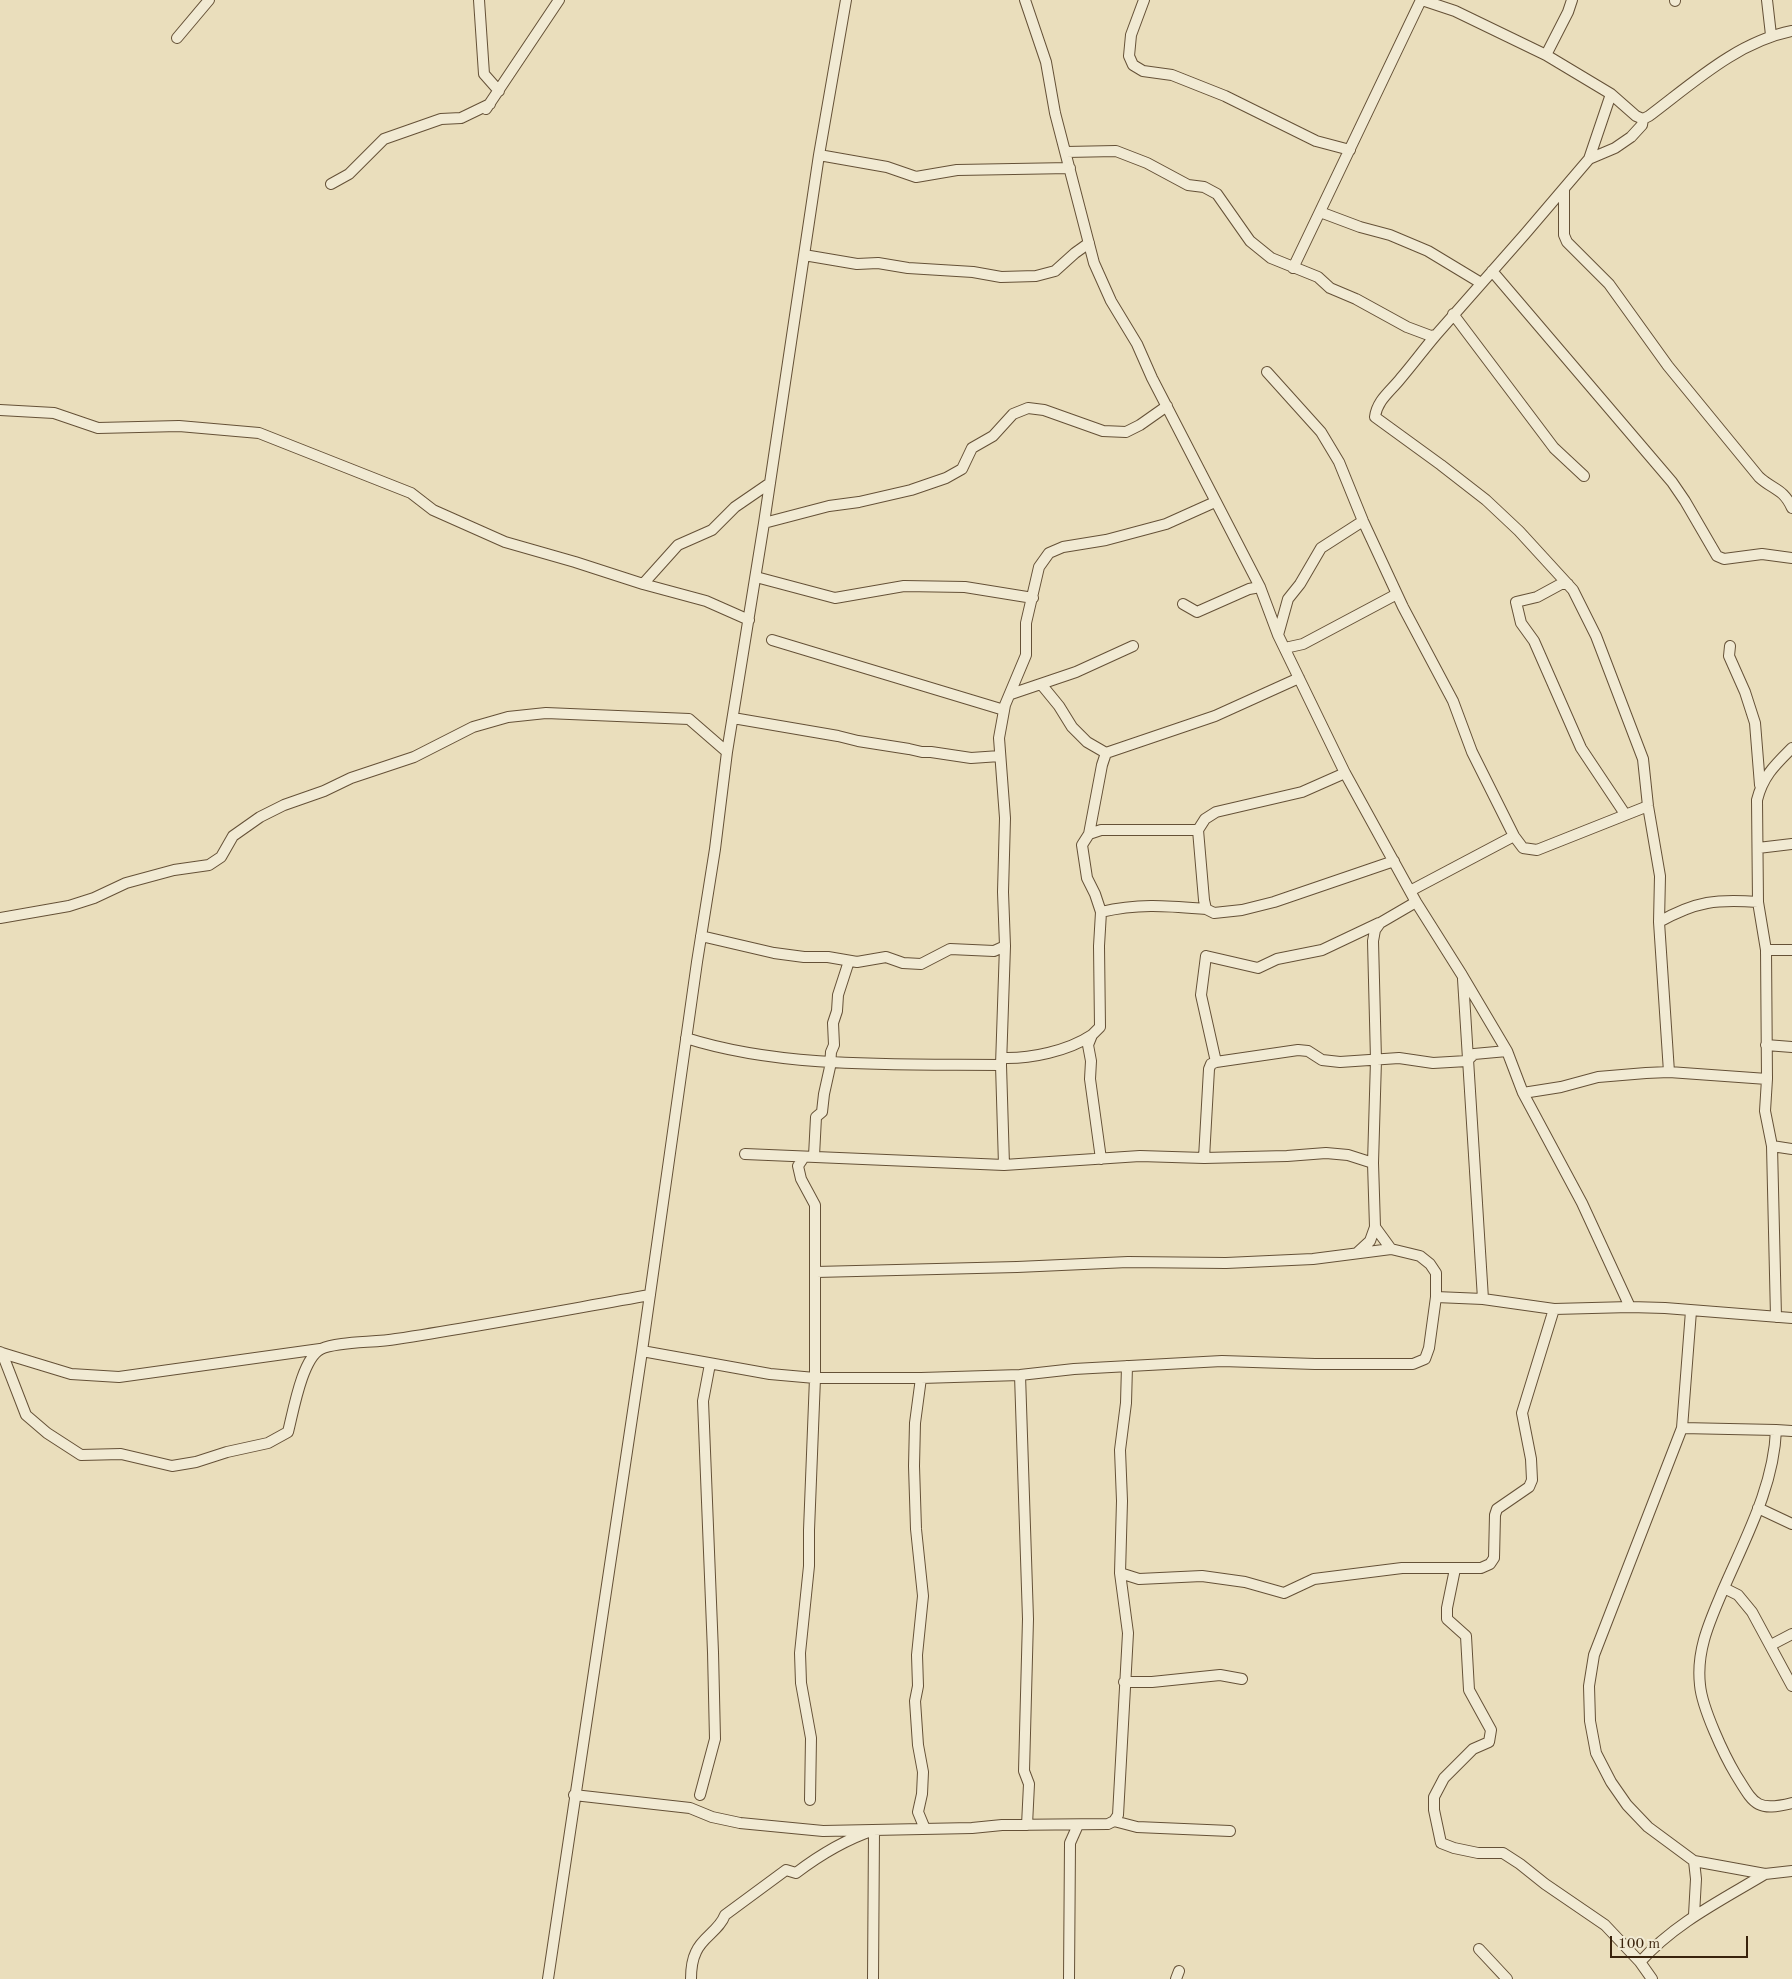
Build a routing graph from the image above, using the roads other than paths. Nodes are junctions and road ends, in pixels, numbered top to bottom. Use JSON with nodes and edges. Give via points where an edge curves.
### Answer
{"nodes":[{"id":1,"x":209,"y":0,"type":"edge"},
{"id":2,"x":479,"y":0,"type":"edge"},
{"id":3,"x":559,"y":0,"type":"edge"},
{"id":4,"x":846,"y":0,"type":"edge"},
{"id":5,"x":1024,"y":0,"type":"edge"},
{"id":6,"x":1144,"y":0,"type":"edge"},
{"id":7,"x":1422,"y":0,"type":"edge"},
{"id":8,"x":1572,"y":0,"type":"edge"},
{"id":9,"x":1767,"y":0,"type":"edge"},
{"id":10,"x":1792,"y":30,"type":"edge"},
{"id":11,"x":1771,"y":35,"type":"junction"},
{"id":12,"x":177,"y":38,"type":"dead end"},
{"id":13,"x":1546,"y":54,"type":"junction"},
{"id":14,"x":499,"y":91,"type":"junction"},
{"id":15,"x":1611,"y":94,"type":"junction"},
{"id":16,"x":1643,"y":119,"type":"junction"},
{"id":17,"x":1350,"y":150,"type":"junction"},
{"id":18,"x":1066,"y":152,"type":"junction"},
{"id":19,"x":819,"y":155,"type":"junction"},
{"id":20,"x":1589,"y":158,"type":"junction"},
{"id":21,"x":1070,"y":168,"type":"junction"},
{"id":22,"x":331,"y":184,"type":"dead end"},
{"id":23,"x":1564,"y":189,"type":"junction"},
{"id":24,"x":1320,"y":212,"type":"junction"},
{"id":25,"x":1089,"y":243,"type":"junction"},
{"id":26,"x":804,"y":255,"type":"junction"},
{"id":27,"x":1294,"y":268,"type":"junction"},
{"id":28,"x":1492,"y":271,"type":"junction"},
{"id":29,"x":1481,"y":283,"type":"junction"},
{"id":30,"x":1453,"y":314,"type":"junction"},
{"id":31,"x":1436,"y":335,"type":"junction"},
{"id":32,"x":1267,"y":372,"type":"dead end"},
{"id":33,"x":1166,"y":406,"type":"junction"},
{"id":34,"x":0,"y":410,"type":"edge"},
{"id":35,"x":1584,"y":476,"type":"dead end"},
{"id":36,"x":770,"y":483,"type":"junction"},
{"id":37,"x":1215,"y":502,"type":"junction"},
{"id":38,"x":1792,"y":508,"type":"edge"},
{"id":39,"x":1363,"y":521,"type":"junction"},
{"id":40,"x":764,"y":523,"type":"junction"},
{"id":41,"x":1792,"y":558,"type":"edge"},
{"id":42,"x":756,"y":577,"type":"junction"},
{"id":43,"x":643,"y":584,"type":"junction"},
{"id":44,"x":1568,"y":584,"type":"junction"},
{"id":45,"x":1260,"y":587,"type":"junction"},
{"id":46,"x":1397,"y":594,"type":"junction"},
{"id":47,"x":1033,"y":598,"type":"junction"},
{"id":48,"x":1183,"y":604,"type":"dead end"},
{"id":49,"x":749,"y":620,"type":"junction"},
{"id":50,"x":1278,"y":635,"type":"junction"},
{"id":51,"x":772,"y":640,"type":"dead end"},
{"id":52,"x":1132,"y":646,"type":"dead end"},
{"id":53,"x":1730,"y":646,"type":"dead end"},
{"id":54,"x":1285,"y":648,"type":"junction"},
{"id":55,"x":1299,"y":678,"type":"junction"},
{"id":56,"x":1041,"y":684,"type":"junction"},
{"id":57,"x":1011,"y":694,"type":"junction"},
{"id":58,"x":1004,"y":710,"type":"junction"},
{"id":59,"x":733,"y":718,"type":"junction"},
{"id":60,"x":1792,"y":748,"type":"edge"},
{"id":61,"x":727,"y":752,"type":"junction"},
{"id":62,"x":1106,"y":753,"type":"junction"},
{"id":63,"x":1000,"y":756,"type":"junction"},
{"id":64,"x":1346,"y":773,"type":"junction"},
{"id":65,"x":1760,"y":785,"type":"junction"},
{"id":66,"x":1648,"y":806,"type":"junction"},
{"id":67,"x":1625,"y":814,"type":"junction"},
{"id":68,"x":1198,"y":830,"type":"junction"},
{"id":69,"x":1089,"y":834,"type":"junction"},
{"id":70,"x":1514,"y":836,"type":"junction"},
{"id":71,"x":1792,"y":844,"type":"edge"},
{"id":72,"x":1758,"y":848,"type":"junction"},
{"id":73,"x":1394,"y":862,"type":"junction"},
{"id":74,"x":1410,"y":891,"type":"junction"},
{"id":75,"x":1416,"y":902,"type":"junction"},
{"id":76,"x":1758,"y":902,"type":"junction"},
{"id":77,"x":1206,"y":909,"type":"junction"},
{"id":78,"x":1101,"y":912,"type":"junction"},
{"id":79,"x":0,"y":918,"type":"edge"},
{"id":80,"x":1659,"y":922,"type":"junction"},
{"id":81,"x":1380,"y":923,"type":"junction"},
{"id":82,"x":701,"y":936,"type":"junction"},
{"id":83,"x":1005,"y":946,"type":"junction"},
{"id":84,"x":1766,"y":950,"type":"junction"},
{"id":85,"x":1792,"y":950,"type":"edge"},
{"id":86,"x":849,"y":961,"type":"junction"},
{"id":87,"x":1462,"y":975,"type":"junction"},
{"id":88,"x":1092,"y":1035,"type":"junction"},
{"id":89,"x":686,"y":1038,"type":"junction"},
{"id":90,"x":1766,"y":1045,"type":"junction"},
{"id":91,"x":1792,"y":1047,"type":"edge"},
{"id":92,"x":1507,"y":1051,"type":"junction"},
{"id":93,"x":1376,"y":1060,"type":"junction"},
{"id":94,"x":830,"y":1061,"type":"junction"},
{"id":95,"x":1467,"y":1061,"type":"junction"},
{"id":96,"x":1001,"y":1062,"type":"junction"},
{"id":97,"x":1216,"y":1062,"type":"junction"},
{"id":98,"x":1669,"y":1072,"type":"junction"},
{"id":99,"x":1768,"y":1079,"type":"junction"},
{"id":100,"x":1523,"y":1093,"type":"junction"},
{"id":101,"x":1772,"y":1146,"type":"junction"},
{"id":102,"x":1792,"y":1148,"type":"edge"},
{"id":103,"x":744,"y":1154,"type":"dead end"},
{"id":104,"x":809,"y":1156,"type":"junction"},
{"id":105,"x":1204,"y":1158,"type":"junction"},
{"id":106,"x":1101,"y":1159,"type":"junction"},
{"id":107,"x":1373,"y":1163,"type":"junction"},
{"id":108,"x":1004,"y":1165,"type":"junction"},
{"id":109,"x":1375,"y":1227,"type":"junction"},
{"id":110,"x":1391,"y":1249,"type":"junction"},
{"id":111,"x":1357,"y":1253,"type":"junction"},
{"id":112,"x":816,"y":1272,"type":"junction"},
{"id":113,"x":650,"y":1295,"type":"junction"},
{"id":114,"x":1436,"y":1297,"type":"junction"},
{"id":115,"x":1483,"y":1300,"type":"junction"},
{"id":116,"x":1630,"y":1307,"type":"junction"},
{"id":117,"x":1554,"y":1309,"type":"junction"},
{"id":118,"x":1691,"y":1311,"type":"junction"},
{"id":119,"x":1776,"y":1318,"type":"junction"},
{"id":120,"x":1792,"y":1318,"type":"edge"},
{"id":121,"x":320,"y":1349,"type":"junction"},
{"id":122,"x":642,"y":1351,"type":"junction"},
{"id":123,"x":1,"y":1353,"type":"edge"},
{"id":124,"x":710,"y":1364,"type":"junction"},
{"id":125,"x":1126,"y":1366,"type":"junction"},
{"id":126,"x":1020,"y":1375,"type":"junction"},
{"id":127,"x":815,"y":1378,"type":"junction"},
{"id":128,"x":921,"y":1378,"type":"junction"},
{"id":129,"x":1682,"y":1428,"type":"junction"},
{"id":130,"x":1776,"y":1430,"type":"junction"},
{"id":131,"x":1792,"y":1431,"type":"edge"},
{"id":132,"x":1758,"y":1508,"type":"junction"},
{"id":133,"x":1792,"y":1524,"type":"edge"},
{"id":134,"x":1455,"y":1570,"type":"junction"},
{"id":135,"x":1120,"y":1573,"type":"junction"},
{"id":136,"x":1724,"y":1588,"type":"junction"},
{"id":137,"x":1792,"y":1634,"type":"edge"},
{"id":138,"x":1771,"y":1645,"type":"junction"},
{"id":139,"x":1242,"y":1679,"type":"dead end"},
{"id":140,"x":1124,"y":1682,"type":"junction"},
{"id":141,"x":1792,"y":1686,"type":"edge"},
{"id":142,"x":574,"y":1795,"type":"junction"},
{"id":143,"x":700,"y":1795,"type":"dead end"},
{"id":144,"x":810,"y":1800,"type":"dead end"},
{"id":145,"x":1792,"y":1803,"type":"edge"},
{"id":146,"x":1114,"y":1821,"type":"junction"},
{"id":147,"x":1027,"y":1825,"type":"junction"},
{"id":148,"x":1078,"y":1825,"type":"junction"},
{"id":149,"x":925,"y":1829,"type":"junction"},
{"id":150,"x":874,"y":1830,"type":"junction"},
{"id":151,"x":1230,"y":1831,"type":"dead end"},
{"id":152,"x":1694,"y":1861,"type":"junction"},
{"id":153,"x":1792,"y":1871,"type":"edge"},
{"id":154,"x":1765,"y":1874,"type":"junction"},
{"id":155,"x":1694,"y":1915,"type":"junction"},
{"id":156,"x":1479,"y":1949,"type":"dead end"},
{"id":157,"x":1640,"y":1962,"type":"junction"},
{"id":158,"x":548,"y":1979,"type":"edge"},
{"id":159,"x":691,"y":1979,"type":"edge"},
{"id":160,"x":873,"y":1979,"type":"edge"},
{"id":161,"x":1069,"y":1979,"type":"edge"},
{"id":162,"x":1507,"y":1979,"type":"edge"},
{"id":163,"x":1652,"y":1979,"type":"edge"}],
"edges":[{"from":1,"to":12,"type":"street"},
{"from":2,"to":14,"type":"street","via":[[484,74]]},
{"from":3,"to":14,"type":"street"},
{"from":4,"to":19,"type":"street"},
{"from":5,"to":18,"type":"street","via":[[1046,62]]},
{"from":6,"to":17,"type":"street","via":[[1131,35],[1133,65],[1143,71],[1172,75],[1225,96],[1316,141]]},
{"from":7,"to":13,"type":"street","via":[[1455,11]]},
{"from":7,"to":17,"type":"street"},
{"from":8,"to":13,"type":"street"},
{"from":9,"to":11,"type":"street"},
{"from":10,"to":11,"type":"street"},
{"from":11,"to":16,"type":"street","via":[[1718,63]]},
{"from":13,"to":15,"type":"street"},
{"from":14,"to":22,"type":"street","via":[[488,107],[461,118],[441,119],[384,139],[349,174]]},
{"from":15,"to":16,"type":"street"},
{"from":15,"to":20,"type":"street"},
{"from":16,"to":20,"type":"street","via":[[1642,125],[1615,148]]},
{"from":17,"to":24,"type":"street"},
{"from":18,"to":21,"type":"street"},
{"from":18,"to":27,"type":"street","via":[[1116,151],[1188,185],[1204,187],[1217,194],[1250,241],[1271,258]]},
{"from":19,"to":21,"type":"street","via":[[887,167],[916,177],[957,170]]},
{"from":19,"to":26,"type":"street"},
{"from":20,"to":23,"type":"street"},
{"from":21,"to":25,"type":"street"},
{"from":23,"to":28,"type":"street"},
{"from":23,"to":38,"type":"street","via":[[1564,236],[1567,242],[1609,284],[1668,366],[1759,477],[1779,490]]},
{"from":24,"to":27,"type":"street"},
{"from":24,"to":29,"type":"street","via":[[1428,251]]},
{"from":25,"to":26,"type":"street","via":[[1055,271],[1036,276],[1001,277],[878,263],[857,264]]},
{"from":25,"to":33,"type":"street","via":[[1111,301],[1137,344]]},
{"from":26,"to":36,"type":"street"},
{"from":27,"to":31,"type":"street","via":[[1318,277],[1330,288],[1407,327],[1430,336]]},
{"from":28,"to":29,"type":"street"},
{"from":28,"to":41,"type":"street","via":[[1672,482],[1717,556],[1762,554]]},
{"from":29,"to":30,"type":"street"},
{"from":30,"to":31,"type":"street"},
{"from":30,"to":35,"type":"street","via":[[1554,448]]},
{"from":31,"to":44,"type":"street","via":[[1384,396],[1375,417],[1486,500]]},
{"from":32,"to":39,"type":"street","via":[[1321,432],[1339,462]]},
{"from":33,"to":37,"type":"street"},
{"from":33,"to":40,"type":"street","via":[[1126,432],[1103,431],[1044,410],[1028,408],[1013,414],[992,436],[972,448],[962,470],[946,478],[911,490]]},
{"from":34,"to":43,"type":"street","via":[[54,413],[98,428],[179,426],[259,433],[411,492],[433,510],[505,542]]},
{"from":36,"to":40,"type":"street"},
{"from":36,"to":43,"type":"street","via":[[734,508],[712,530],[678,545]]},
{"from":37,"to":45,"type":"street"},
{"from":37,"to":47,"type":"street","via":[[1166,524],[1049,553],[1039,567]]},
{"from":39,"to":46,"type":"street"},
{"from":39,"to":50,"type":"street","via":[[1321,548],[1288,599]]},
{"from":40,"to":42,"type":"street"},
{"from":42,"to":47,"type":"street","via":[[835,598],[904,586],[966,586]]},
{"from":42,"to":49,"type":"street"},
{"from":43,"to":49,"type":"street","via":[[706,602]]},
{"from":44,"to":66,"type":"street","via":[[1596,636],[1643,759]]},
{"from":44,"to":67,"type":"street","via":[[1516,602],[1521,623],[1534,641],[1581,748]]},
{"from":45,"to":48,"type":"street","via":[[1197,612]]},
{"from":45,"to":50,"type":"street"},
{"from":46,"to":54,"type":"street","via":[[1303,644]]},
{"from":46,"to":70,"type":"street","via":[[1453,701],[1472,752]]},
{"from":47,"to":57,"type":"street","via":[[1026,623],[1026,656]]},
{"from":49,"to":59,"type":"street"},
{"from":50,"to":54,"type":"street"},
{"from":51,"to":58,"type":"street"},
{"from":52,"to":56,"type":"street"},
{"from":53,"to":65,"type":"street","via":[[1729,656],[1755,723]]},
{"from":54,"to":55,"type":"street"},
{"from":55,"to":62,"type":"street","via":[[1215,716]]},
{"from":55,"to":64,"type":"street"},
{"from":56,"to":57,"type":"street"},
{"from":56,"to":62,"type":"street","via":[[1072,727]]},
{"from":57,"to":58,"type":"street"},
{"from":58,"to":63,"type":"street","via":[[999,738]]},
{"from":59,"to":61,"type":"street"},
{"from":59,"to":63,"type":"street","via":[[922,752],[971,758]]},
{"from":60,"to":65,"type":"street"},
{"from":61,"to":79,"type":"street","via":[[689,719],[546,713],[508,717],[473,727],[414,757],[284,805],[233,836],[221,857],[209,865],[174,870],[126,883],[69,906]]},
{"from":61,"to":82,"type":"street"},
{"from":62,"to":69,"type":"street"},
{"from":63,"to":83,"type":"street","via":[[1005,818]]},
{"from":64,"to":68,"type":"street","via":[[1302,792],[1216,812],[1205,819]]},
{"from":64,"to":73,"type":"street"},
{"from":65,"to":72,"type":"street","via":[[1757,800]]},
{"from":66,"to":67,"type":"street"},
{"from":66,"to":80,"type":"street","via":[[1660,876]]},
{"from":67,"to":70,"type":"street","via":[[1537,850],[1523,848]]},
{"from":68,"to":69,"type":"street","via":[[1101,830]]},
{"from":68,"to":77,"type":"street"},
{"from":69,"to":78,"type":"street","via":[[1082,845],[1087,878]]},
{"from":70,"to":74,"type":"street"},
{"from":71,"to":72,"type":"street"},
{"from":72,"to":76,"type":"street"},
{"from":73,"to":74,"type":"street"},
{"from":73,"to":77,"type":"street","via":[[1242,910],[1214,913]]},
{"from":74,"to":75,"type":"street"},
{"from":75,"to":81,"type":"street"},
{"from":75,"to":87,"type":"street"},
{"from":76,"to":80,"type":"street","via":[[1726,900],[1702,903]]},
{"from":76,"to":84,"type":"street"},
{"from":77,"to":78,"type":"street","via":[[1155,905]]},
{"from":78,"to":88,"type":"street","via":[[1098,946],[1100,1027]]},
{"from":80,"to":98,"type":"street"},
{"from":81,"to":93,"type":"street","via":[[1374,930],[1373,941]]},
{"from":81,"to":97,"type":"street","via":[[1322,950],[1277,959],[1258,968],[1206,956],[1201,995]]},
{"from":82,"to":86,"type":"street","via":[[774,953]]},
{"from":82,"to":89,"type":"street"},
{"from":83,"to":86,"type":"street","via":[[994,952],[950,949],[921,964],[886,957]]},
{"from":83,"to":96,"type":"street"},
{"from":84,"to":85,"type":"street"},
{"from":84,"to":90,"type":"street"},
{"from":86,"to":94,"type":"street","via":[[838,995]]},
{"from":87,"to":92,"type":"street"},
{"from":87,"to":95,"type":"street"},
{"from":88,"to":96,"type":"street","via":[[1078,1044]]},
{"from":88,"to":106,"type":"street","via":[[1088,1044],[1090,1079]]},
{"from":89,"to":94,"type":"street","via":[[755,1054]]},
{"from":89,"to":113,"type":"street"},
{"from":90,"to":91,"type":"street"},
{"from":90,"to":99,"type":"street"},
{"from":92,"to":95,"type":"street","via":[[1474,1054]]},
{"from":92,"to":100,"type":"street"},
{"from":93,"to":95,"type":"street"},
{"from":93,"to":97,"type":"street","via":[[1322,1060],[1308,1051],[1298,1050]]},
{"from":93,"to":107,"type":"street"},
{"from":94,"to":96,"type":"street"},
{"from":94,"to":104,"type":"street","via":[[822,1112],[816,1118]]},
{"from":95,"to":115,"type":"street"},
{"from":96,"to":108,"type":"street"},
{"from":97,"to":105,"type":"street","via":[[1209,1069]]},
{"from":98,"to":99,"type":"street"},
{"from":98,"to":100,"type":"street","via":[[1598,1077]]},
{"from":99,"to":101,"type":"street","via":[[1765,1111]]},
{"from":100,"to":116,"type":"street","via":[[1582,1203]]},
{"from":101,"to":102,"type":"street"},
{"from":101,"to":119,"type":"street"},
{"from":103,"to":104,"type":"street"},
{"from":104,"to":108,"type":"street"},
{"from":104,"to":112,"type":"street","via":[[798,1166],[815,1205]]},
{"from":105,"to":106,"type":"street","via":[[1140,1156]]},
{"from":105,"to":107,"type":"street","via":[[1326,1154],[1348,1155]]},
{"from":106,"to":108,"type":"street"},
{"from":107,"to":109,"type":"street"},
{"from":109,"to":110,"type":"street"},
{"from":109,"to":111,"type":"street","via":[[1370,1241]]},
{"from":110,"to":111,"type":"street"},
{"from":110,"to":114,"type":"street","via":[[1420,1256],[1430,1264],[1436,1274]]},
{"from":111,"to":112,"type":"street","via":[[1314,1259],[1226,1263],[1120,1262]]},
{"from":112,"to":127,"type":"street"},
{"from":113,"to":121,"type":"street","via":[[394,1340]]},
{"from":113,"to":122,"type":"street"},
{"from":114,"to":115,"type":"street"},
{"from":114,"to":125,"type":"street","via":[[1429,1348],[1425,1359],[1413,1364],[1222,1361]]},
{"from":115,"to":117,"type":"street"},
{"from":116,"to":117,"type":"street"},
{"from":116,"to":118,"type":"street"},
{"from":117,"to":134,"type":"street","via":[[1522,1413],[1531,1459],[1529,1488],[1497,1509],[1493,1562],[1481,1568]]},
{"from":118,"to":119,"type":"street"},
{"from":118,"to":129,"type":"street"},
{"from":119,"to":120,"type":"street"},
{"from":121,"to":123,"type":"street","via":[[119,1377],[71,1374]]},
{"from":121,"to":123,"type":"street","via":[[310,1360],[300,1384],[288,1432],[268,1444],[172,1466],[121,1454],[81,1455],[47,1433],[26,1415]]},
{"from":122,"to":124,"type":"street"},
{"from":122,"to":142,"type":"street"},
{"from":124,"to":127,"type":"street"},
{"from":124,"to":143,"type":"street","via":[[704,1401],[714,1739]]},
{"from":125,"to":126,"type":"street"},
{"from":125,"to":135,"type":"street","via":[[1126,1403],[1120,1450]]},
{"from":126,"to":128,"type":"street"},
{"from":126,"to":147,"type":"street","via":[[1028,1619],[1024,1771],[1029,1784]]},
{"from":127,"to":128,"type":"street"},
{"from":127,"to":144,"type":"street","via":[[809,1566],[800,1653],[801,1683],[811,1738]]},
{"from":128,"to":149,"type":"street","via":[[914,1466],[922,1596],[915,1700],[923,1772],[918,1812]]},
{"from":129,"to":130,"type":"street"},
{"from":129,"to":152,"type":"street","via":[[1594,1655],[1589,1686],[1590,1721],[1596,1753],[1611,1782],[1648,1827]]},
{"from":130,"to":131,"type":"street"},
{"from":130,"to":132,"type":"street","via":[[1774,1459]]},
{"from":132,"to":133,"type":"street"},
{"from":132,"to":136,"type":"street"},
{"from":134,"to":135,"type":"street","via":[[1402,1568],[1314,1579],[1284,1593],[1245,1582],[1202,1576],[1139,1578]]},
{"from":134,"to":157,"type":"street","via":[[1447,1619],[1466,1636],[1469,1690],[1491,1730],[1489,1742],[1473,1749],[1444,1778],[1434,1797],[1441,1843],[1478,1853],[1503,1853],[1605,1925]]},
{"from":135,"to":140,"type":"street","via":[[1128,1633]]},
{"from":136,"to":138,"type":"street","via":[[1746,1603]]},
{"from":136,"to":145,"type":"street","via":[[1702,1641],[1700,1684],[1705,1709],[1733,1770],[1752,1801],[1772,1808]]},
{"from":137,"to":138,"type":"street"},
{"from":138,"to":141,"type":"street"},
{"from":139,"to":140,"type":"street","via":[[1220,1675]]},
{"from":140,"to":146,"type":"street","via":[[1118,1815]]},
{"from":142,"to":150,"type":"street","via":[[690,1808],[740,1823],[823,1831]]},
{"from":142,"to":158,"type":"street"},
{"from":146,"to":148,"type":"street"},
{"from":146,"to":151,"type":"street","via":[[1137,1828]]},
{"from":147,"to":148,"type":"street"},
{"from":147,"to":149,"type":"street"},
{"from":148,"to":161,"type":"street","via":[[1070,1843]]},
{"from":149,"to":150,"type":"street"},
{"from":150,"to":159,"type":"street","via":[[848,1839],[796,1873],[786,1870],[724,1916],[721,1924],[696,1951]]},
{"from":150,"to":160,"type":"street"},
{"from":152,"to":154,"type":"street"},
{"from":152,"to":155,"type":"street"},
{"from":153,"to":154,"type":"street"},
{"from":154,"to":155,"type":"street"},
{"from":155,"to":157,"type":"street","via":[[1656,1944]]},
{"from":156,"to":162,"type":"street"},
{"from":157,"to":163,"type":"street"}]}
